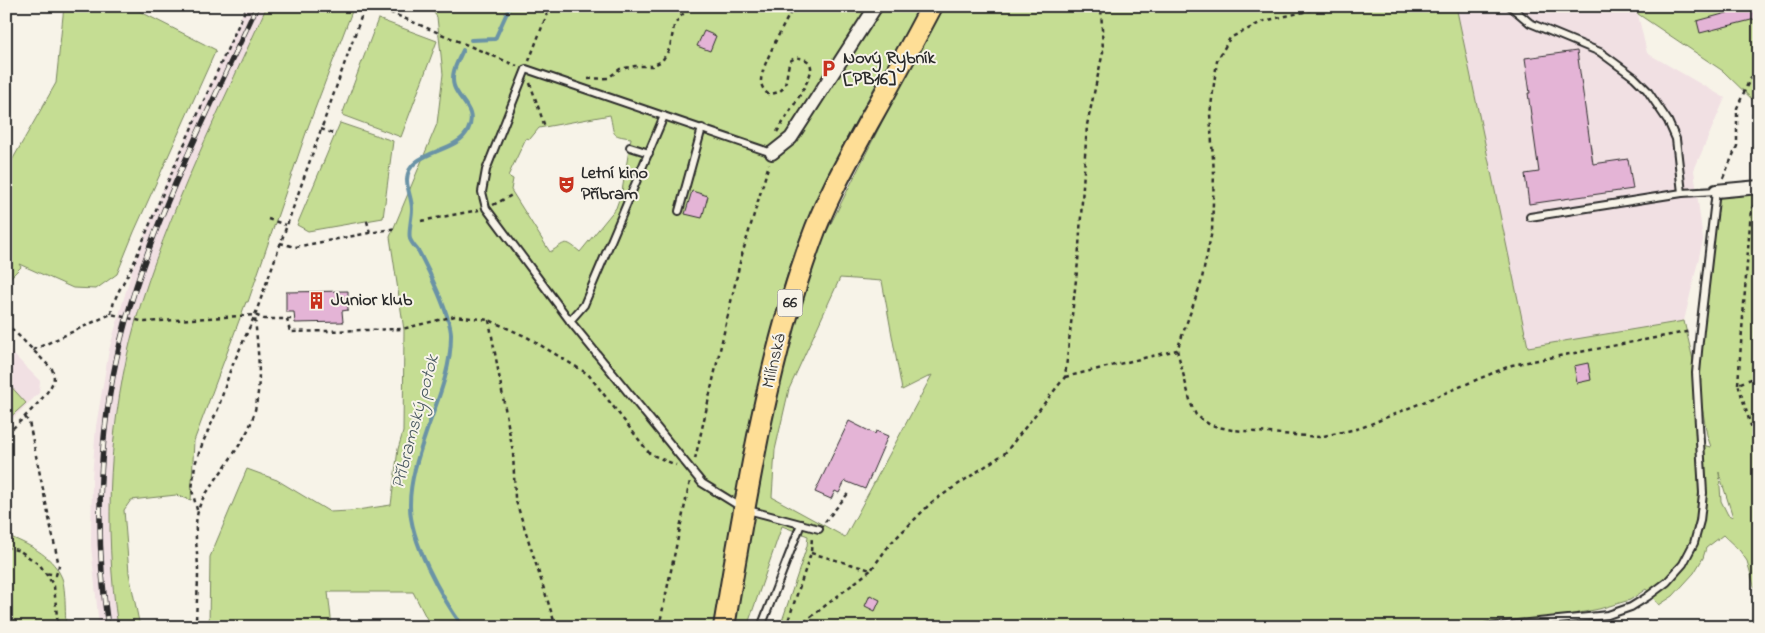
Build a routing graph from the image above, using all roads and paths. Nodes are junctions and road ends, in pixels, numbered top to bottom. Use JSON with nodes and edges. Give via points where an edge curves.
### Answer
{"nodes":[{"id":1,"x":247,"y":6,"type":"edge"},
{"id":2,"x":365,"y":6,"type":"edge"},
{"id":3,"x":375,"y":6,"type":"edge"},
{"id":4,"x":396,"y":6,"type":"edge"},
{"id":5,"x":550,"y":6,"type":"edge"},
{"id":6,"x":691,"y":6,"type":"edge"},
{"id":7,"x":794,"y":6,"type":"edge"},
{"id":8,"x":876,"y":6,"type":"edge"},
{"id":9,"x":932,"y":6,"type":"edge"},
{"id":10,"x":1101,"y":6,"type":"edge"},
{"id":11,"x":1317,"y":6,"type":"edge"},
{"id":12,"x":1510,"y":6,"type":"edge"},
{"id":13,"x":393,"y":14,"type":"junction"},
{"id":14,"x":1759,"y":68,"type":"edge"},
{"id":15,"x":526,"y":69,"type":"junction"},
{"id":16,"x":582,"y":78,"type":"dead end"},
{"id":17,"x":664,"y":116,"type":"junction"},
{"id":18,"x":546,"y":127,"type":"dead end"},
{"id":19,"x":702,"y":128,"type":"junction"},
{"id":20,"x":321,"y":129,"type":"junction"},
{"id":21,"x":335,"y":134,"type":"dead end"},
{"id":22,"x":630,"y":147,"type":"dead end"},
{"id":23,"x":649,"y":153,"type":"junction"},
{"id":24,"x":772,"y":153,"type":"junction"},
{"id":25,"x":1759,"y":187,"type":"edge"},
{"id":26,"x":1716,"y":192,"type":"junction"},
{"id":27,"x":1682,"y":193,"type":"junction"},
{"id":28,"x":514,"y":194,"type":"dead end"},
{"id":29,"x":1759,"y":198,"type":"edge"},
{"id":30,"x":486,"y":208,"type":"junction"},
{"id":31,"x":679,"y":211,"type":"dead end"},
{"id":32,"x":1530,"y":217,"type":"dead end"},
{"id":33,"x":268,"y":219,"type":"dead end"},
{"id":34,"x":367,"y":221,"type":"dead end"},
{"id":35,"x":421,"y":221,"type":"dead end"},
{"id":36,"x":286,"y":225,"type":"junction"},
{"id":37,"x":396,"y":228,"type":"dead end"},
{"id":38,"x":370,"y":233,"type":"junction"},
{"id":39,"x":280,"y":243,"type":"junction"},
{"id":40,"x":111,"y":314,"type":"junction"},
{"id":41,"x":255,"y":315,"type":"junction"},
{"id":42,"x":288,"y":319,"type":"junction"},
{"id":43,"x":295,"y":319,"type":"dead end"},
{"id":44,"x":488,"y":320,"type":"junction"},
{"id":45,"x":570,"y":321,"type":"junction"},
{"id":46,"x":6,"y":323,"type":"edge"},
{"id":47,"x":1700,"y":330,"type":"junction"},
{"id":48,"x":33,"y":350,"type":"junction"},
{"id":49,"x":1177,"y":350,"type":"junction"},
{"id":50,"x":1759,"y":376,"type":"edge"},
{"id":51,"x":1065,"y":377,"type":"junction"},
{"id":52,"x":1738,"y":384,"type":"junction"},
{"id":53,"x":25,"y":417,"type":"junction"},
{"id":54,"x":6,"y":435,"type":"edge"},
{"id":55,"x":1759,"y":452,"type":"edge"},
{"id":56,"x":692,"y":473,"type":"junction"},
{"id":57,"x":850,"y":491,"type":"dead end"},
{"id":58,"x":744,"y":509,"type":"junction"},
{"id":59,"x":197,"y":510,"type":"junction"},
{"id":60,"x":801,"y":524,"type":"junction"},
{"id":61,"x":816,"y":528,"type":"junction"},
{"id":62,"x":6,"y":547,"type":"edge"},
{"id":63,"x":811,"y":553,"type":"junction"},
{"id":64,"x":871,"y":570,"type":"junction"},
{"id":65,"x":45,"y":573,"type":"junction"},
{"id":66,"x":58,"y":627,"type":"edge"},
{"id":67,"x":196,"y":627,"type":"edge"},
{"id":68,"x":556,"y":627,"type":"edge"},
{"id":69,"x":659,"y":627,"type":"edge"},
{"id":70,"x":724,"y":627,"type":"edge"},
{"id":71,"x":762,"y":627,"type":"edge"},
{"id":72,"x":786,"y":627,"type":"edge"},
{"id":73,"x":798,"y":627,"type":"edge"},
{"id":74,"x":1487,"y":627,"type":"edge"}],
"edges":[{"from":1,"to":40,"type":"path"},
{"from":2,"to":20,"type":"path"},
{"from":3,"to":13,"type":"path"},
{"from":4,"to":13,"type":"path"},
{"from":5,"to":15,"type":"path"},
{"from":6,"to":16,"type":"path","via":[[674,26],[670,48],[662,61],[652,66],[620,69],[608,78]]},
{"from":7,"to":24,"type":"path","via":[[762,74],[762,87],[768,94],[783,89],[790,61],[795,58],[806,59],[811,68],[774,137]]},
{"from":8,"to":24,"type":"street","via":[[791,138]]},
{"from":9,"to":58,"type":"main road","name":"Milínská","number":"66","via":[[844,168],[811,239],[783,328]]},
{"from":10,"to":51,"type":"path","via":[[1103,52],[1087,125],[1078,262]]},
{"from":11,"to":49,"type":"path","via":[[1264,21],[1230,38],[1217,61],[1210,114],[1214,173],[1212,231],[1201,283]]},
{"from":12,"to":27,"type":"lane","via":[[1530,23],[1600,52],[1634,76],[1647,90],[1676,139]]},
{"from":13,"to":15,"type":"path"},
{"from":14,"to":26,"type":"path","via":[[1737,108],[1737,146]]},
{"from":15,"to":17,"type":"lane"},
{"from":15,"to":18,"type":"path"},
{"from":15,"to":30,"type":"lane","via":[[486,170],[482,192]]},
{"from":17,"to":19,"type":"lane"},
{"from":17,"to":23,"type":"lane"},
{"from":19,"to":24,"type":"lane"},
{"from":19,"to":31,"type":"lane"},
{"from":20,"to":21,"type":"path"},
{"from":20,"to":36,"type":"path"},
{"from":22,"to":23,"type":"lane"},
{"from":23,"to":45,"type":"lane","via":[[584,305]]},
{"from":24,"to":56,"type":"path","via":[[741,258]]},
{"from":25,"to":26,"type":"street"},
{"from":26,"to":27,"type":"lane"},
{"from":26,"to":47,"type":"lane"},
{"from":27,"to":32,"type":"lane"},
{"from":28,"to":30,"type":"path"},
{"from":29,"to":52,"type":"path","via":[[1751,210]]},
{"from":30,"to":35,"type":"path"},
{"from":30,"to":45,"type":"lane"},
{"from":33,"to":36,"type":"path"},
{"from":34,"to":38,"type":"path"},
{"from":36,"to":39,"type":"path"},
{"from":37,"to":38,"type":"path"},
{"from":38,"to":39,"type":"path","via":[[296,247]]},
{"from":39,"to":41,"type":"path"},
{"from":40,"to":41,"type":"path","via":[[145,322]]},
{"from":40,"to":48,"type":"path"},
{"from":41,"to":42,"type":"path","via":[[264,319]]},
{"from":41,"to":59,"type":"path","via":[[195,464],[192,490]]},
{"from":41,"to":59,"type":"path","via":[[259,372],[254,414],[247,432]]},
{"from":42,"to":43,"type":"path"},
{"from":42,"to":44,"type":"path","via":[[290,332],[402,329],[455,316]]},
{"from":44,"to":56,"type":"path","via":[[528,338],[588,374],[650,454]]},
{"from":44,"to":68,"type":"path","via":[[513,452],[515,498]]},
{"from":45,"to":56,"type":"lane"},
{"from":46,"to":48,"type":"path"},
{"from":47,"to":49,"type":"path","via":[[1512,365],[1361,428],[1319,437],[1232,430],[1210,425],[1196,415]]},
{"from":47,"to":74,"type":"lane","via":[[1696,373],[1703,493],[1694,544],[1683,564],[1668,582],[1647,597],[1608,615]]},
{"from":48,"to":53,"type":"path","via":[[52,369],[54,377],[52,386]]},
{"from":49,"to":51,"type":"path"},
{"from":50,"to":52,"type":"path"},
{"from":51,"to":64,"type":"path","via":[[1005,453],[932,502],[890,544]]},
{"from":52,"to":55,"type":"path"},
{"from":53,"to":54,"type":"path"},
{"from":53,"to":65,"type":"path","via":[[30,422],[60,566],[56,575]]},
{"from":56,"to":58,"type":"lane","via":[[702,483]]},
{"from":56,"to":69,"type":"path"},
{"from":57,"to":61,"type":"path"},
{"from":58,"to":60,"type":"lane"},
{"from":58,"to":70,"type":"main road","name":"Milínská","number":"66"},
{"from":59,"to":67,"type":"path"},
{"from":60,"to":61,"type":"lane"},
{"from":60,"to":71,"type":"lane"},
{"from":61,"to":63,"type":"path"},
{"from":62,"to":65,"type":"path","via":[[20,551],[40,565]]},
{"from":63,"to":64,"type":"path"},
{"from":63,"to":72,"type":"path"},
{"from":64,"to":73,"type":"path"},
{"from":65,"to":66,"type":"path","via":[[54,586]]}]}
